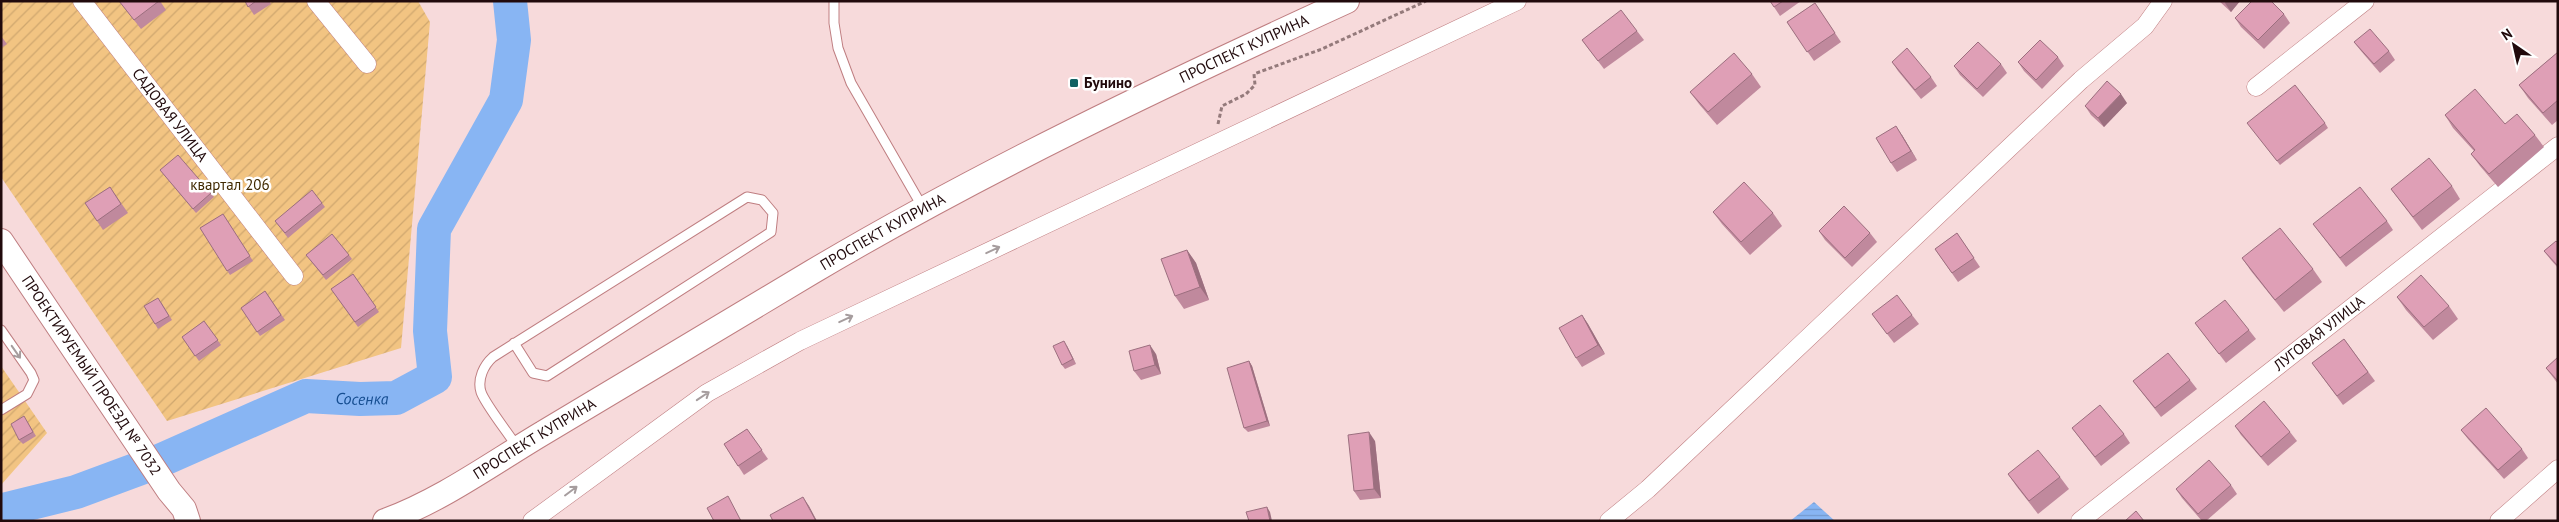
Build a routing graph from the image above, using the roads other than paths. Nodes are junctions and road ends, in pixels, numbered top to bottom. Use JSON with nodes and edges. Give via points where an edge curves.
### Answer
{"nodes":[{"id":1,"x":82,"y":1,"type":"edge"},
{"id":2,"x":316,"y":1,"type":"edge"},
{"id":3,"x":834,"y":1,"type":"edge"},
{"id":4,"x":1348,"y":1,"type":"edge"},
{"id":5,"x":1517,"y":1,"type":"edge"},
{"id":6,"x":2163,"y":1,"type":"edge"},
{"id":7,"x":2365,"y":1,"type":"edge"},
{"id":8,"x":367,"y":64,"type":"dead end"},
{"id":9,"x":2256,"y":87,"type":"dead end"},
{"id":10,"x":2558,"y":146,"type":"edge"},
{"id":11,"x":924,"y":208,"type":"junction"},
{"id":12,"x":1,"y":241,"type":"edge"},
{"id":13,"x":294,"y":276,"type":"dead end"},
{"id":14,"x":1,"y":330,"type":"edge"},
{"id":15,"x":514,"y":344,"type":"junction"},
{"id":16,"x":1,"y":410,"type":"edge"},
{"id":17,"x":518,"y":448,"type":"junction"},
{"id":18,"x":2558,"y":469,"type":"edge"},
{"id":19,"x":438,"y":499,"type":"junction"},
{"id":20,"x":192,"y":517,"type":"edge"},
{"id":21,"x":385,"y":521,"type":"edge"},
{"id":22,"x":418,"y":521,"type":"edge"},
{"id":23,"x":532,"y":521,"type":"edge"},
{"id":24,"x":1609,"y":521,"type":"edge"},
{"id":25,"x":2080,"y":521,"type":"edge"},
{"id":26,"x":2499,"y":521,"type":"edge"}],
"edges":[{"from":1,"to":13,"type":"street","name":"САДОВАЯ УЛИЦА"},
{"from":2,"to":8,"type":"street"},
{"from":3,"to":11,"type":"lane","via":[[838,48],[851,83]]},
{"from":4,"to":11,"type":"main road","name":"ПРОСПЕКТ КУПРИНА","via":[[1079,128]]},
{"from":23,"to":5,"type":"street","one_way":true,"via":[[707,393],[800,341]]},
{"from":6,"to":24,"type":"street","via":[[2145,26],[2081,80],[1648,489]]},
{"from":7,"to":9,"type":"street"},
{"from":10,"to":25,"type":"street","name":"ЛУГОВАЯ УЛИЦА"},
{"from":11,"to":17,"type":"main road","name":"ПРОСПЕКТ КУПРИНА"},
{"from":12,"to":20,"type":"main road","name":"ПРОЕКТИРУЕМЫЙ ПРОЕЗД № 7032","via":[[169,491]]},
{"from":14,"to":16,"type":"lane","one_way":true,"via":[[34,380],[28,394]]},
{"from":15,"to":15,"type":"lane","via":[[747,198],[762,200],[773,213],[770,232],[548,376],[533,373]]},
{"from":15,"to":17,"type":"lane","via":[[487,363],[480,377],[481,391]]},
{"from":17,"to":19,"type":"main road","name":"ПРОСПЕКТ КУПРИНА"},
{"from":18,"to":26,"type":"street"},
{"from":19,"to":21,"type":"main road","name":"ПРОСПЕКТ КУПРИНА"},
{"from":19,"to":22,"type":"main road","name":"ПРОСПЕКТ КУПРИНА"}]}
